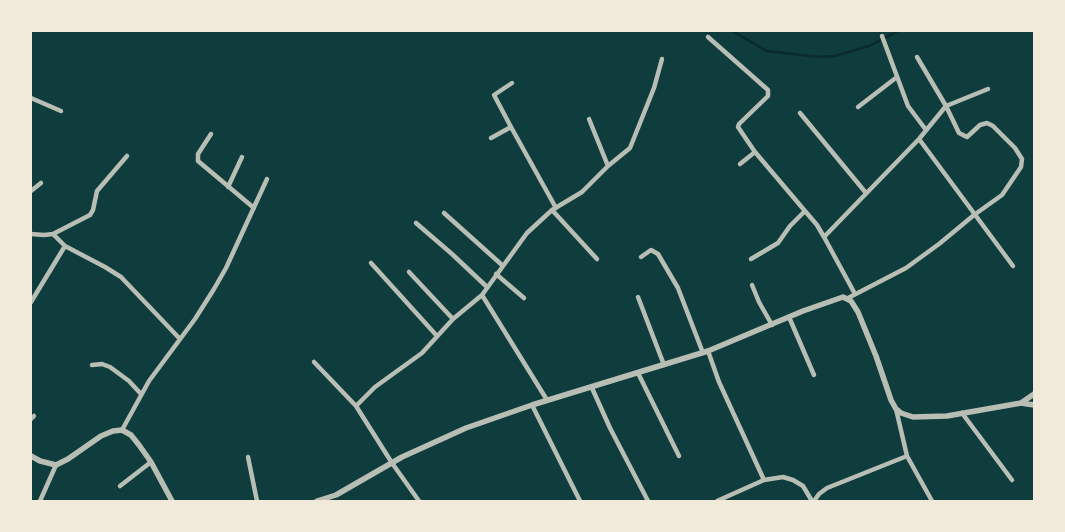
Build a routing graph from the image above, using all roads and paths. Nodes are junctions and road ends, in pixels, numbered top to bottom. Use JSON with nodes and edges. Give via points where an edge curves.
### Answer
{"nodes":[{"id":1,"x":882,"y":36,"type":"dead end"},
{"id":2,"x":708,"y":37,"type":"dead end"},
{"id":3,"x":917,"y":57,"type":"dead end"},
{"id":4,"x":662,"y":59,"type":"dead end"},
{"id":5,"x":897,"y":77,"type":"junction"},
{"id":6,"x":512,"y":83,"type":"dead end"},
{"id":7,"x":988,"y":89,"type":"dead end"},
{"id":8,"x":31,"y":98,"type":"edge"},
{"id":9,"x":946,"y":106,"type":"junction"},
{"id":10,"x":858,"y":107,"type":"dead end"},
{"id":11,"x":61,"y":111,"type":"dead end"},
{"id":12,"x":800,"y":113,"type":"dead end"},
{"id":13,"x":588,"y":119,"type":"dead end"},
{"id":14,"x":511,"y":127,"type":"junction"},
{"id":15,"x":926,"y":130,"type":"junction"},
{"id":16,"x":211,"y":134,"type":"dead end"},
{"id":17,"x":491,"y":138,"type":"dead end"},
{"id":18,"x":919,"y":139,"type":"junction"},
{"id":19,"x":755,"y":152,"type":"junction"},
{"id":20,"x":127,"y":156,"type":"dead end"},
{"id":21,"x":242,"y":156,"type":"dead end"},
{"id":22,"x":740,"y":164,"type":"dead end"},
{"id":23,"x":608,"y":166,"type":"junction"},
{"id":24,"x":267,"y":179,"type":"dead end"},
{"id":25,"x":41,"y":183,"type":"dead end"},
{"id":26,"x":228,"y":187,"type":"junction"},
{"id":27,"x":31,"y":190,"type":"edge"},
{"id":28,"x":866,"y":193,"type":"junction"},
{"id":29,"x":254,"y":208,"type":"junction"},
{"id":30,"x":554,"y":209,"type":"junction"},
{"id":31,"x":805,"y":211,"type":"junction"},
{"id":32,"x":444,"y":213,"type":"dead end"},
{"id":33,"x":974,"y":215,"type":"junction"},
{"id":34,"x":416,"y":223,"type":"dead end"},
{"id":35,"x":31,"y":234,"type":"edge"},
{"id":36,"x":53,"y":234,"type":"junction"},
{"id":37,"x":824,"y":237,"type":"junction"},
{"id":38,"x":65,"y":246,"type":"junction"},
{"id":39,"x":641,"y":257,"type":"dead end"},
{"id":40,"x":597,"y":259,"type":"dead end"},
{"id":41,"x":751,"y":259,"type":"dead end"},
{"id":42,"x":371,"y":263,"type":"dead end"},
{"id":43,"x":502,"y":265,"type":"junction"},
{"id":44,"x":1013,"y":266,"type":"dead end"},
{"id":45,"x":409,"y":272,"type":"dead end"},
{"id":46,"x":496,"y":274,"type":"junction"},
{"id":47,"x":752,"y":285,"type":"dead end"},
{"id":48,"x":487,"y":287,"type":"junction"},
{"id":49,"x":855,"y":294,"type":"junction"},
{"id":50,"x":482,"y":295,"type":"junction"},
{"id":51,"x":638,"y":297,"type":"dead end"},
{"id":52,"x":524,"y":298,"type":"dead end"},
{"id":53,"x":848,"y":298,"type":"junction"},
{"id":54,"x":31,"y":302,"type":"edge"},
{"id":55,"x":789,"y":317,"type":"junction"},
{"id":56,"x":453,"y":318,"type":"junction"},
{"id":57,"x":772,"y":325,"type":"junction"},
{"id":58,"x":437,"y":336,"type":"junction"},
{"id":59,"x":180,"y":339,"type":"junction"},
{"id":60,"x":706,"y":352,"type":"junction"},
{"id":61,"x":314,"y":362,"type":"dead end"},
{"id":62,"x":92,"y":365,"type":"dead end"},
{"id":63,"x":664,"y":365,"type":"junction"},
{"id":64,"x":638,"y":373,"type":"junction"},
{"id":65,"x":814,"y":375,"type":"dead end"},
{"id":66,"x":592,"y":388,"type":"junction"},
{"id":67,"x":141,"y":394,"type":"junction"},
{"id":68,"x":1034,"y":394,"type":"edge"},
{"id":69,"x":547,"y":400,"type":"junction"},
{"id":70,"x":1021,"y":403,"type":"junction"},
{"id":71,"x":532,"y":405,"type":"junction"},
{"id":72,"x":1034,"y":405,"type":"edge"},
{"id":73,"x":356,"y":406,"type":"junction"},
{"id":74,"x":896,"y":409,"type":"junction"},
{"id":75,"x":962,"y":413,"type":"junction"},
{"id":76,"x":122,"y":430,"type":"junction"},
{"id":77,"x":31,"y":456,"type":"edge"},
{"id":78,"x":679,"y":456,"type":"dead end"},
{"id":79,"x":907,"y":456,"type":"junction"},
{"id":80,"x":248,"y":457,"type":"dead end"},
{"id":81,"x":151,"y":462,"type":"junction"},
{"id":82,"x":392,"y":463,"type":"junction"},
{"id":83,"x":56,"y":464,"type":"junction"},
{"id":84,"x":764,"y":480,"type":"junction"},
{"id":85,"x":1012,"y":480,"type":"dead end"},
{"id":86,"x":120,"y":486,"type":"dead end"},
{"id":87,"x":331,"y":499,"type":"edge"},
{"id":88,"x":40,"y":501,"type":"edge"},
{"id":89,"x":172,"y":501,"type":"edge"},
{"id":90,"x":257,"y":501,"type":"edge"},
{"id":91,"x":317,"y":501,"type":"edge"},
{"id":92,"x":419,"y":501,"type":"edge"},
{"id":93,"x":580,"y":501,"type":"edge"},
{"id":94,"x":648,"y":501,"type":"edge"},
{"id":95,"x":717,"y":501,"type":"edge"},
{"id":96,"x":813,"y":501,"type":"edge"},
{"id":97,"x":932,"y":501,"type":"edge"}],
"edges":[{"from":1,"to":5,"type":"street"},
{"from":2,"to":19,"type":"street","via":[[768,90],[768,96],[738,127]]},
{"from":3,"to":9,"type":"street"},
{"from":4,"to":23,"type":"street","via":[[630,148]]},
{"from":5,"to":10,"type":"street"},
{"from":5,"to":15,"type":"street","via":[[908,106]]},
{"from":6,"to":14,"type":"street","via":[[494,95]]},
{"from":7,"to":9,"type":"street"},
{"from":8,"to":11,"type":"street"},
{"from":9,"to":15,"type":"street"},
{"from":9,"to":33,"type":"street","via":[[959,133],[967,137],[987,123],[1008,140],[1022,159],[1021,168],[1002,195]]},
{"from":12,"to":28,"type":"street"},
{"from":13,"to":23,"type":"street"},
{"from":14,"to":17,"type":"street"},
{"from":14,"to":30,"type":"street"},
{"from":15,"to":18,"type":"street"},
{"from":16,"to":26,"type":"street","via":[[198,154],[198,160]]},
{"from":18,"to":28,"type":"street"},
{"from":18,"to":33,"type":"street"},
{"from":19,"to":22,"type":"street"},
{"from":19,"to":31,"type":"street"},
{"from":20,"to":36,"type":"street","via":[[97,191],[90,215]]},
{"from":21,"to":26,"type":"street"},
{"from":23,"to":30,"type":"street","via":[[582,192]]},
{"from":24,"to":29,"type":"street"},
{"from":25,"to":27,"type":"street"},
{"from":26,"to":29,"type":"street"},
{"from":28,"to":37,"type":"street"},
{"from":29,"to":59,"type":"street","via":[[226,268]]},
{"from":30,"to":40,"type":"street"},
{"from":30,"to":43,"type":"street","via":[[527,233]]},
{"from":31,"to":37,"type":"street"},
{"from":31,"to":41,"type":"street","via":[[778,243]]},
{"from":32,"to":43,"type":"street"},
{"from":33,"to":44,"type":"street"},
{"from":33,"to":49,"type":"street","via":[[906,268]]},
{"from":34,"to":48,"type":"street"},
{"from":35,"to":36,"type":"street"},
{"from":36,"to":38,"type":"street"},
{"from":37,"to":49,"type":"street"},
{"from":38,"to":54,"type":"street"},
{"from":38,"to":59,"type":"street","via":[[121,277]]},
{"from":39,"to":60,"type":"street","via":[[652,250],[658,254],[678,288],[700,346]]},
{"from":42,"to":58,"type":"street"},
{"from":43,"to":46,"type":"street"},
{"from":45,"to":56,"type":"street"},
{"from":46,"to":48,"type":"street"},
{"from":46,"to":52,"type":"street"},
{"from":47,"to":57,"type":"street"},
{"from":48,"to":50,"type":"street"},
{"from":49,"to":53,"type":"street"},
{"from":50,"to":56,"type":"street"},
{"from":50,"to":69,"type":"street"},
{"from":51,"to":63,"type":"street"},
{"from":53,"to":55,"type":"street"},
{"from":53,"to":74,"type":"street","via":[[865,328]]},
{"from":55,"to":57,"type":"street"},
{"from":55,"to":65,"type":"street"},
{"from":56,"to":58,"type":"street"},
{"from":57,"to":60,"type":"street"},
{"from":58,"to":73,"type":"street","via":[[422,353],[375,387]]},
{"from":59,"to":67,"type":"street"},
{"from":60,"to":63,"type":"street"},
{"from":60,"to":84,"type":"street"},
{"from":61,"to":73,"type":"street"},
{"from":62,"to":67,"type":"street","via":[[110,367]]},
{"from":63,"to":64,"type":"street"},
{"from":64,"to":66,"type":"street"},
{"from":64,"to":78,"type":"street"},
{"from":66,"to":69,"type":"street"},
{"from":66,"to":94,"type":"street"},
{"from":67,"to":76,"type":"street"},
{"from":68,"to":70,"type":"street"},
{"from":69,"to":71,"type":"street"},
{"from":70,"to":72,"type":"street"},
{"from":70,"to":75,"type":"street"},
{"from":71,"to":82,"type":"street","via":[[466,428]]},
{"from":71,"to":93,"type":"street"},
{"from":73,"to":82,"type":"street"},
{"from":74,"to":75,"type":"street","via":[[913,418]]},
{"from":74,"to":79,"type":"street"},
{"from":75,"to":85,"type":"street"},
{"from":76,"to":81,"type":"street","via":[[131,435]]},
{"from":76,"to":83,"type":"street","via":[[101,436]]},
{"from":77,"to":83,"type":"street"},
{"from":79,"to":96,"type":"street","via":[[827,488]]},
{"from":79,"to":97,"type":"street"},
{"from":80,"to":90,"type":"street"},
{"from":81,"to":86,"type":"street"},
{"from":81,"to":89,"type":"street"},
{"from":82,"to":87,"type":"street"},
{"from":82,"to":92,"type":"street"},
{"from":83,"to":88,"type":"street"},
{"from":84,"to":95,"type":"street"},
{"from":84,"to":96,"type":"street","via":[[783,477],[793,480],[803,486]]},
{"from":87,"to":91,"type":"street"}]}
